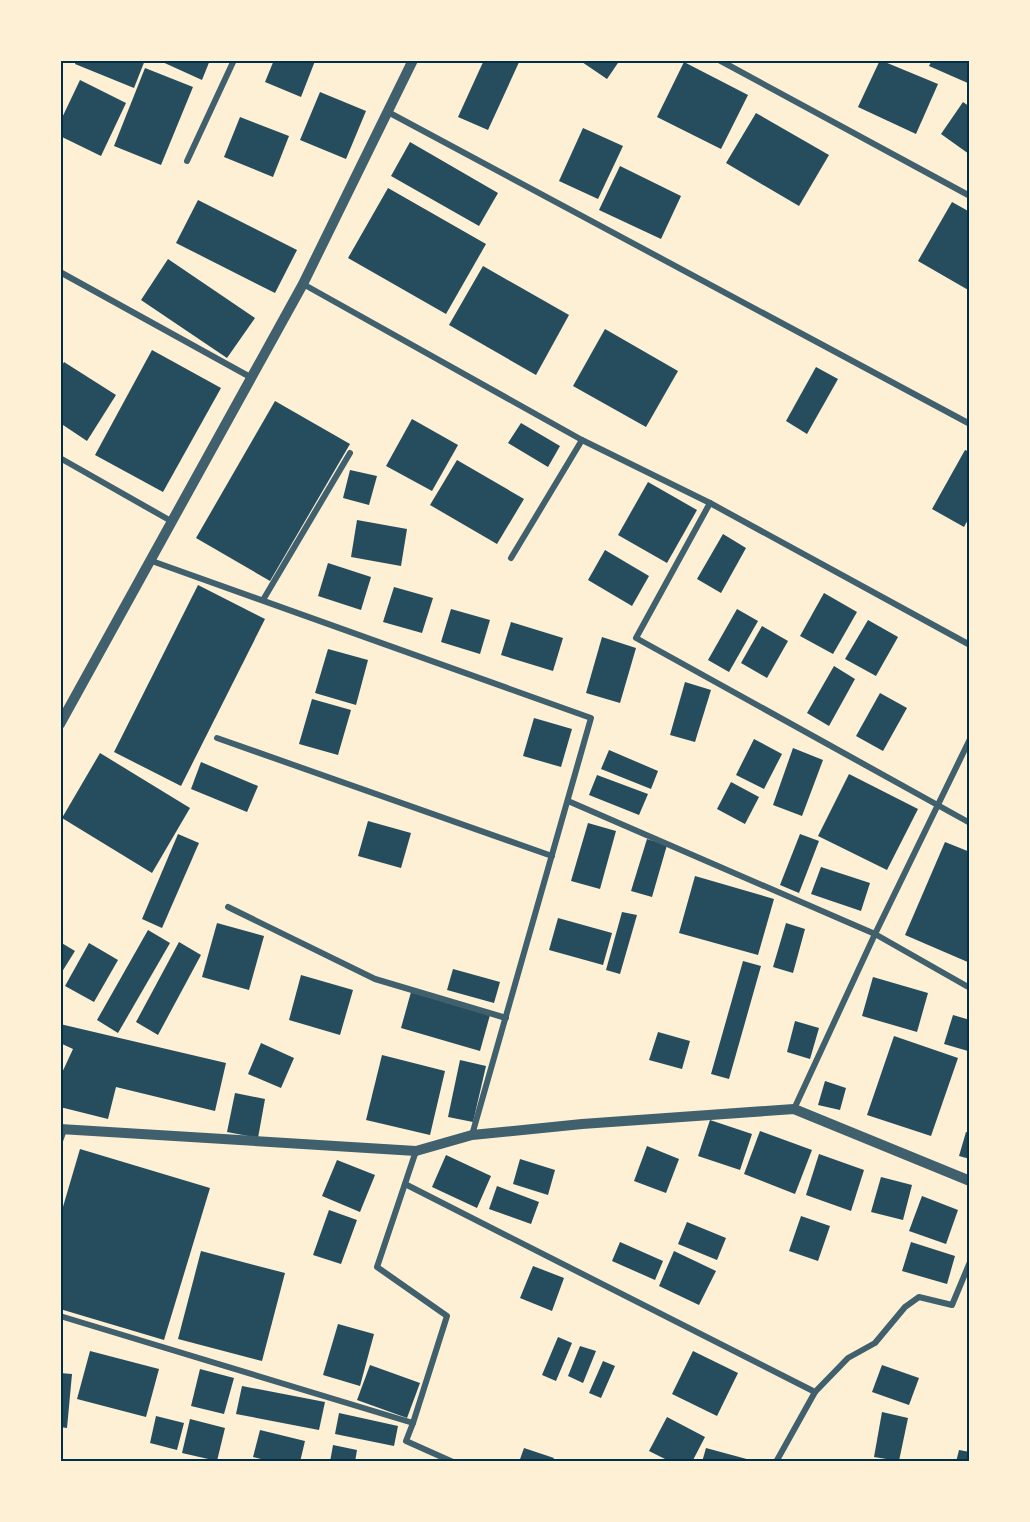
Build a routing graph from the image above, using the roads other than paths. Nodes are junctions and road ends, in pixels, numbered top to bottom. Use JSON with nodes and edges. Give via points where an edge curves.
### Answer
{"nodes":[{"id":1,"x":234,"y":60,"type":"edge"},
{"id":2,"x":413,"y":60,"type":"edge"},
{"id":3,"x":719,"y":60,"type":"edge"},
{"id":4,"x":388,"y":112,"type":"junction"},
{"id":5,"x":187,"y":161,"type":"dead end"},
{"id":6,"x":970,"y":196,"type":"edge"},
{"id":7,"x":60,"y":272,"type":"edge"},
{"id":8,"x":303,"y":284,"type":"junction"},
{"id":9,"x":253,"y":378,"type":"junction"},
{"id":10,"x":970,"y":424,"type":"edge"},
{"id":11,"x":582,"y":440,"type":"junction"},
{"id":12,"x":350,"y":453,"type":"dead end"},
{"id":13,"x":60,"y":458,"type":"edge"},
{"id":14,"x":710,"y":503,"type":"junction"},
{"id":15,"x":171,"y":521,"type":"junction"},
{"id":16,"x":511,"y":558,"type":"dead end"},
{"id":17,"x":149,"y":560,"type":"junction"},
{"id":18,"x":263,"y":600,"type":"junction"},
{"id":19,"x":970,"y":645,"type":"edge"},
{"id":20,"x":61,"y":718,"type":"edge"},
{"id":21,"x":217,"y":738,"type":"dead end"},
{"id":22,"x":970,"y":740,"type":"edge"},
{"id":23,"x":568,"y":801,"type":"junction"},
{"id":24,"x":937,"y":806,"type":"junction"},
{"id":25,"x":970,"y":823,"type":"edge"},
{"id":26,"x":552,"y":856,"type":"junction"},
{"id":27,"x":228,"y":907,"type":"dead end"},
{"id":28,"x":875,"y":934,"type":"junction"},
{"id":29,"x":970,"y":988,"type":"edge"},
{"id":30,"x":506,"y":1018,"type":"junction"},
{"id":31,"x":794,"y":1109,"type":"junction"},
{"id":32,"x":61,"y":1134,"type":"edge"},
{"id":33,"x":472,"y":1135,"type":"junction"},
{"id":34,"x":416,"y":1151,"type":"junction"},
{"id":35,"x":970,"y":1181,"type":"edge"},
{"id":36,"x":405,"y":1184,"type":"junction"},
{"id":37,"x":970,"y":1262,"type":"edge"},
{"id":38,"x":60,"y":1316,"type":"edge"},
{"id":39,"x":815,"y":1392,"type":"junction"},
{"id":40,"x":413,"y":1423,"type":"junction"},
{"id":41,"x":453,"y":1462,"type":"edge"},
{"id":42,"x":776,"y":1462,"type":"edge"}],
"edges":[{"from":1,"to":5,"type":"street"},
{"from":2,"to":4,"type":"street"},
{"from":3,"to":6,"type":"street"},
{"from":4,"to":8,"type":"street"},
{"from":4,"to":10,"type":"street"},
{"from":7,"to":9,"type":"street"},
{"from":8,"to":9,"type":"street"},
{"from":8,"to":11,"type":"street"},
{"from":9,"to":15,"type":"street"},
{"from":11,"to":14,"type":"street"},
{"from":11,"to":16,"type":"street"},
{"from":12,"to":18,"type":"street"},
{"from":13,"to":15,"type":"street"},
{"from":14,"to":19,"type":"street"},
{"from":14,"to":24,"type":"street","via":[[636,638]]},
{"from":15,"to":17,"type":"street"},
{"from":17,"to":18,"type":"street"},
{"from":17,"to":20,"type":"street"},
{"from":18,"to":23,"type":"street","via":[[591,718]]},
{"from":21,"to":26,"type":"street"},
{"from":22,"to":24,"type":"street"},
{"from":23,"to":26,"type":"street"},
{"from":23,"to":28,"type":"street"},
{"from":24,"to":25,"type":"street"},
{"from":24,"to":28,"type":"street"},
{"from":26,"to":30,"type":"street"},
{"from":27,"to":30,"type":"street","via":[[375,979]]},
{"from":28,"to":29,"type":"street"},
{"from":28,"to":31,"type":"street"},
{"from":30,"to":33,"type":"street"},
{"from":31,"to":33,"type":"street"},
{"from":31,"to":35,"type":"street"},
{"from":32,"to":34,"type":"street"},
{"from":33,"to":34,"type":"street"},
{"from":34,"to":36,"type":"street"},
{"from":36,"to":39,"type":"street"},
{"from":36,"to":40,"type":"street","via":[[377,1268],[447,1316]]},
{"from":37,"to":39,"type":"street","via":[[952,1305],[919,1297],[905,1307],[875,1343],[848,1358]]},
{"from":38,"to":40,"type":"street"},
{"from":39,"to":42,"type":"street"},
{"from":40,"to":41,"type":"street","via":[[406,1442]]}]}
